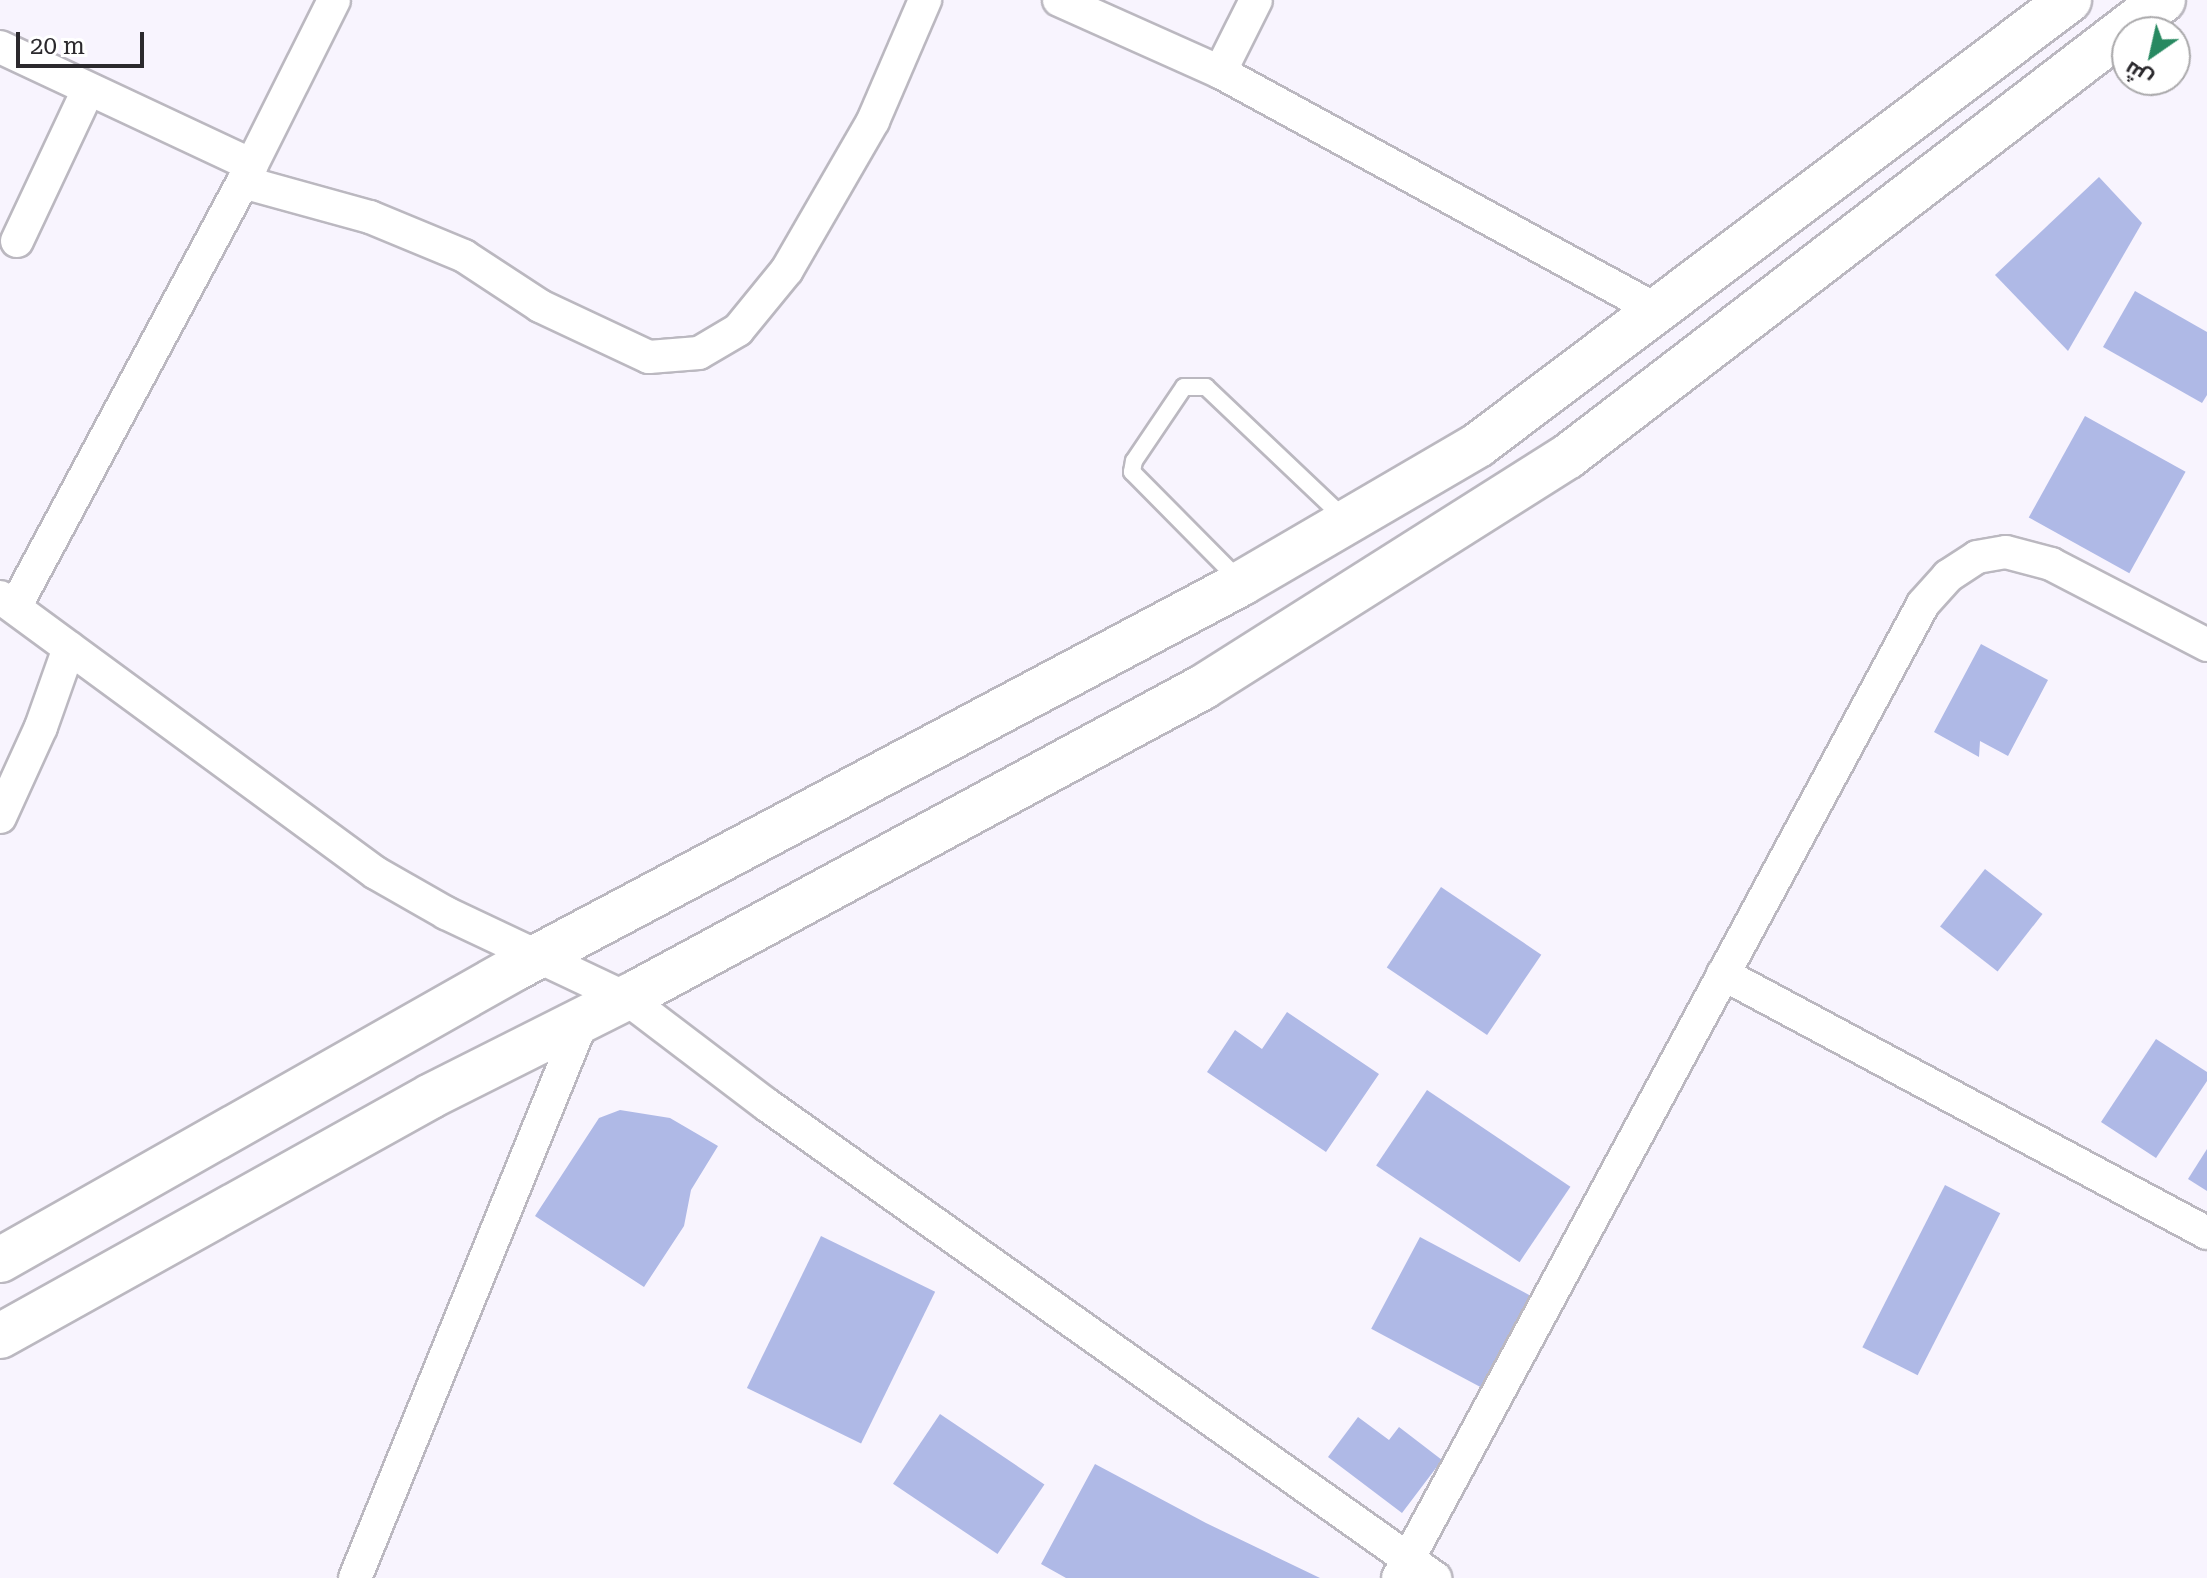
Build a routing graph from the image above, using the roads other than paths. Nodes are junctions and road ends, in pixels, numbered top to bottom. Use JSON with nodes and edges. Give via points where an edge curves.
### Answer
{"nodes":[{"id":1,"x":334,"y":0,"type":"edge"},
{"id":2,"x":925,"y":0,"type":"edge"},
{"id":3,"x":1059,"y":0,"type":"edge"},
{"id":4,"x":1256,"y":0,"type":"edge"},
{"id":5,"x":2069,"y":0,"type":"edge"},
{"id":6,"x":2163,"y":0,"type":"edge"},
{"id":7,"x":0,"y":47,"type":"edge"},
{"id":8,"x":1220,"y":72,"type":"junction"},
{"id":9,"x":88,"y":90,"type":"junction"},
{"id":10,"x":247,"y":173,"type":"junction"},
{"id":11,"x":17,"y":241,"type":"dead end"},
{"id":12,"x":1657,"y":310,"type":"junction"},
{"id":13,"x":1348,"y":521,"type":"junction"},
{"id":14,"x":1242,"y":583,"type":"junction"},
{"id":15,"x":7,"y":602,"type":"edge"},
{"id":16,"x":2207,"y":645,"type":"edge"},
{"id":17,"x":69,"y":648,"type":"junction"},
{"id":18,"x":0,"y":817,"type":"edge"},
{"id":19,"x":543,"y":956,"type":"junction"},
{"id":20,"x":1723,"y":974,"type":"junction"},
{"id":21,"x":626,"y":998,"type":"junction"},
{"id":22,"x":583,"y":1019,"type":"junction"},
{"id":23,"x":2207,"y":1233,"type":"edge"},
{"id":24,"x":0,"y":1260,"type":"edge"},
{"id":25,"x":0,"y":1336,"type":"edge"},
{"id":26,"x":1403,"y":1569,"type":"edge"},
{"id":27,"x":355,"y":1578,"type":"edge"},
{"id":28,"x":1435,"y":1578,"type":"edge"}],
"edges":[{"from":1,"to":10,"type":"street"},
{"from":2,"to":10,"type":"street","via":[[873,121],[796,257],[738,330],[699,353],[649,357],[540,306],[464,256]]},
{"from":3,"to":8,"type":"street"},
{"from":4,"to":8,"type":"street"},
{"from":5,"to":12,"type":"main road"},
{"from":6,"to":21,"type":"main road","via":[[1567,457],[1203,687]]},
{"from":7,"to":9,"type":"street"},
{"from":8,"to":12,"type":"street"},
{"from":9,"to":10,"type":"street"},
{"from":9,"to":11,"type":"street"},
{"from":10,"to":15,"type":"street"},
{"from":12,"to":13,"type":"main road","via":[[1478,445]]},
{"from":13,"to":14,"type":"main road"},
{"from":13,"to":14,"type":"lane","via":[[1206,387],[1184,387],[1134,461],[1132,472]]},
{"from":14,"to":19,"type":"main road"},
{"from":15,"to":17,"type":"street"},
{"from":16,"to":20,"type":"street","via":[[2051,564],[2006,552],[1967,563],[1923,604],[1896,646]]},
{"from":17,"to":18,"type":"street"},
{"from":17,"to":19,"type":"street","via":[[376,873],[446,913]]},
{"from":19,"to":21,"type":"street"},
{"from":19,"to":24,"type":"main road"},
{"from":20,"to":23,"type":"street"},
{"from":20,"to":26,"type":"street"},
{"from":21,"to":22,"type":"main road"},
{"from":21,"to":26,"type":"street"},
{"from":22,"to":25,"type":"main road","via":[[431,1096]]},
{"from":22,"to":27,"type":"street"},
{"from":26,"to":28,"type":"street"}]}
